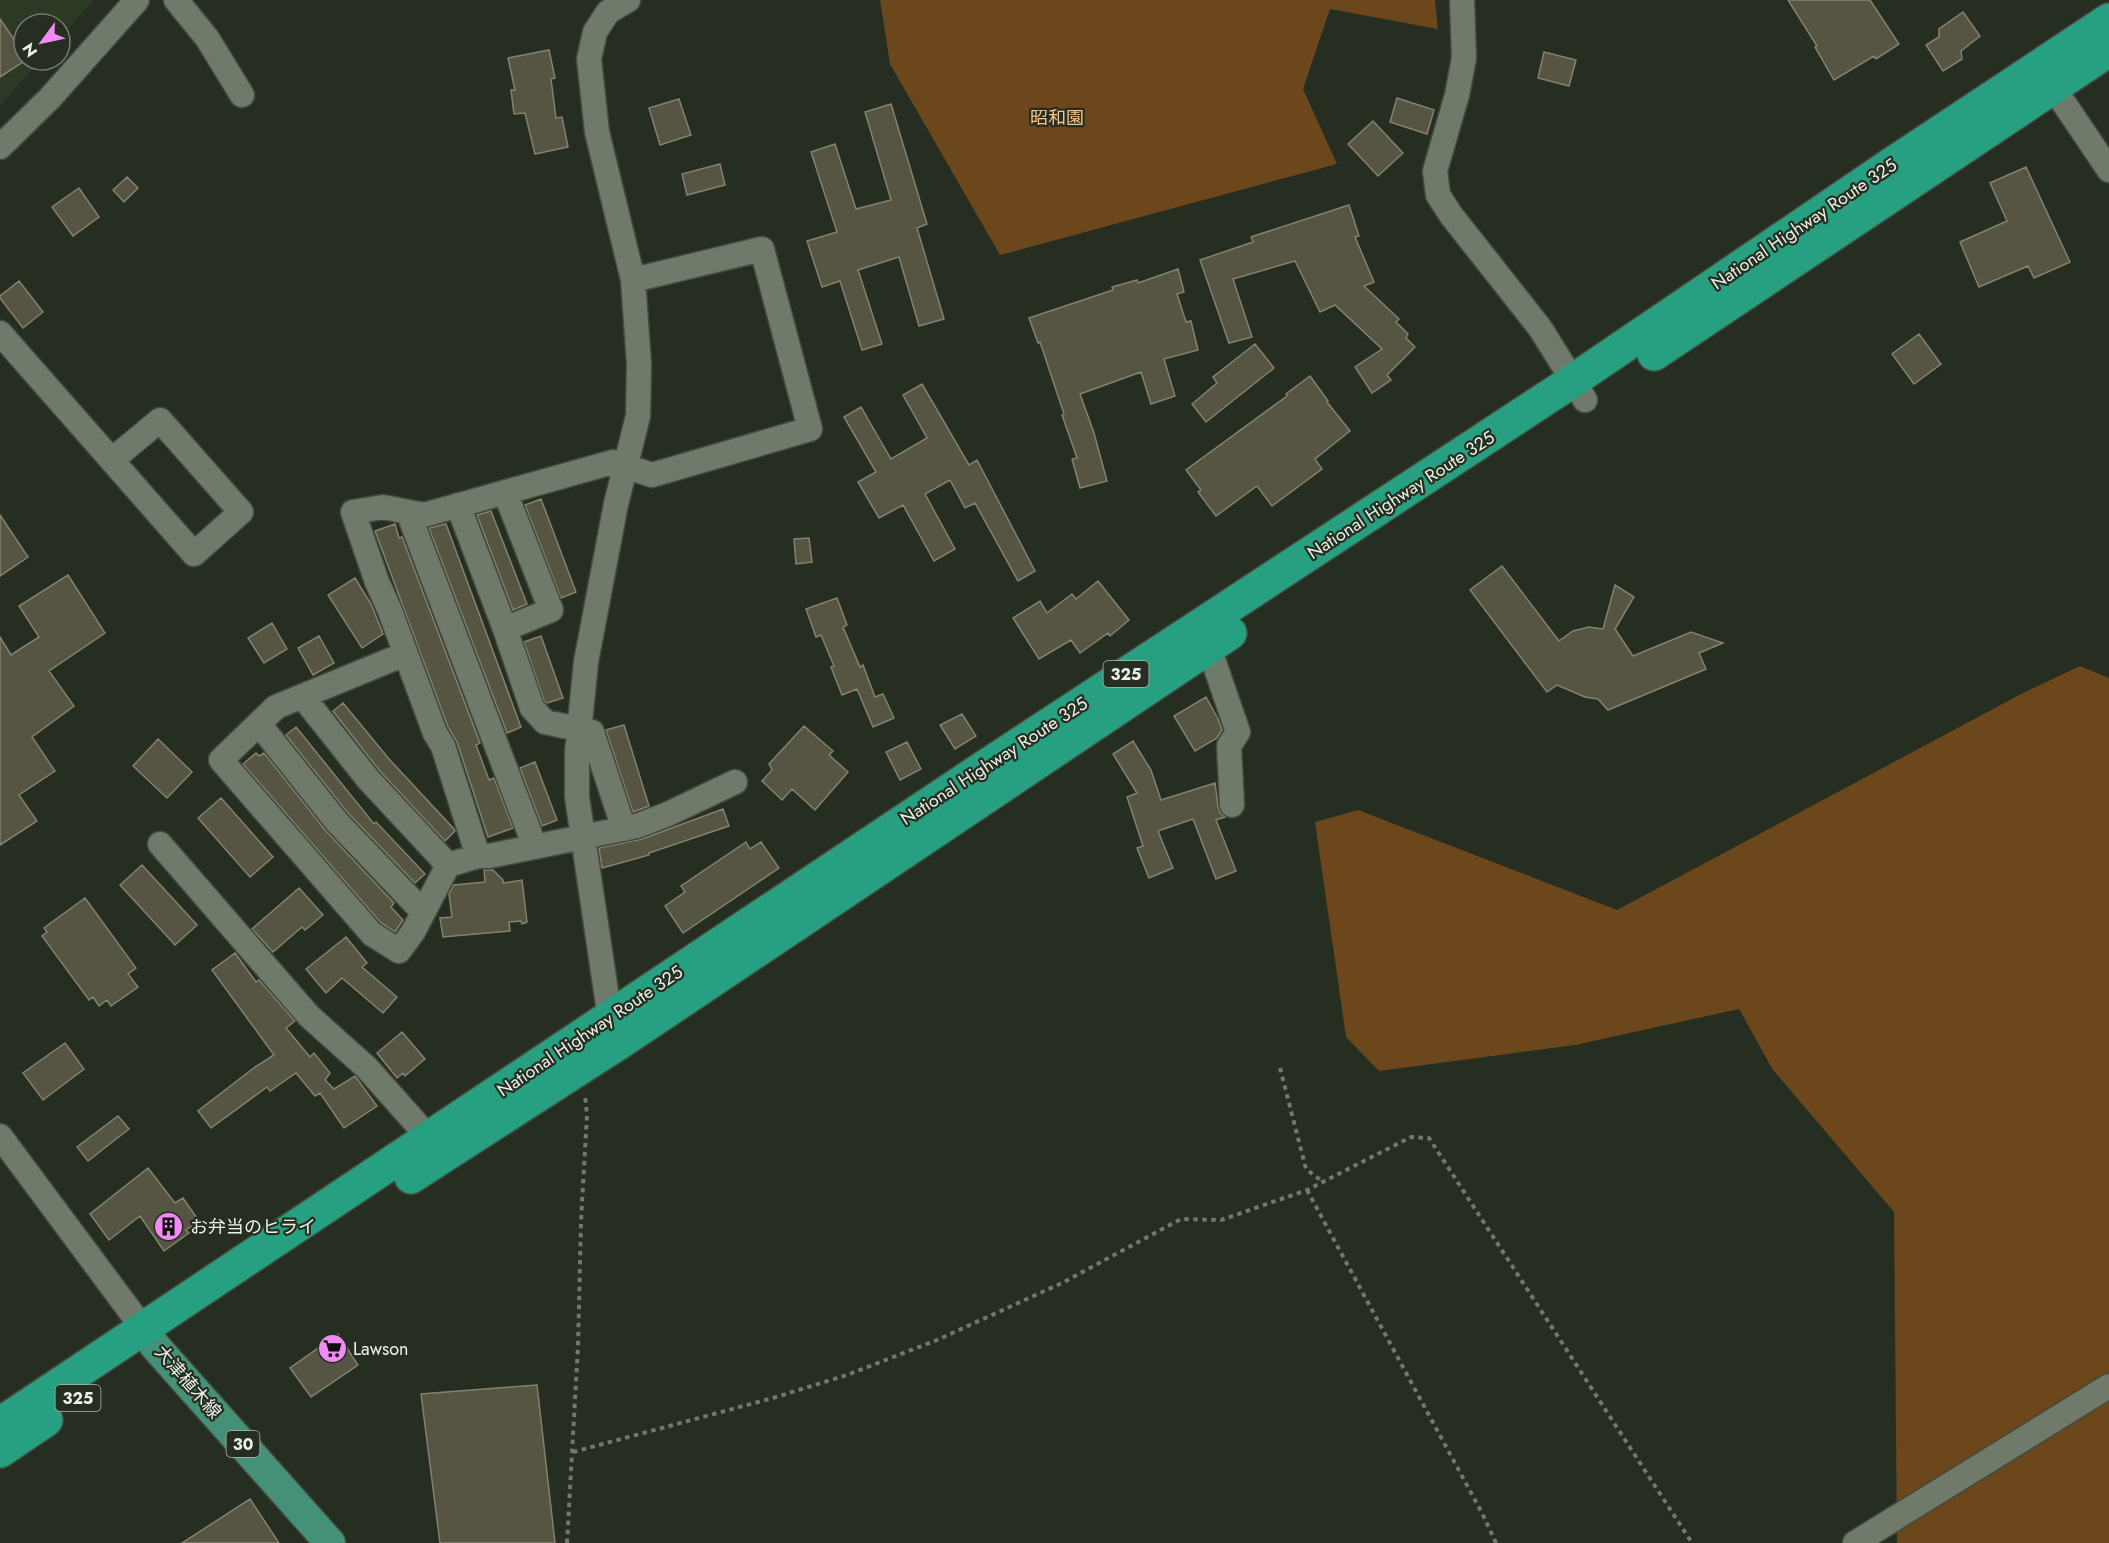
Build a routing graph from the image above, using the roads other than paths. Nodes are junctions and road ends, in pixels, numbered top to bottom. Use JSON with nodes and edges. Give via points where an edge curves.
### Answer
{"nodes":[{"id":1,"x":137,"y":0,"type":"edge"},
{"id":2,"x":176,"y":0,"type":"edge"},
{"id":3,"x":628,"y":0,"type":"edge"},
{"id":4,"x":1462,"y":0,"type":"edge"},
{"id":5,"x":2109,"y":20,"type":"edge"},
{"id":6,"x":2109,"y":50,"type":"edge"},
{"id":7,"x":2053,"y":87,"type":"junction"},
{"id":8,"x":242,"y":95,"type":"dead end"},
{"id":9,"x":0,"y":147,"type":"edge"},
{"id":10,"x":2109,"y":170,"type":"edge"},
{"id":11,"x":633,"y":280,"type":"junction"},
{"id":12,"x":0,"y":333,"type":"edge"},
{"id":13,"x":1580,"y":390,"type":"junction"},
{"id":14,"x":112,"y":460,"type":"junction"},
{"id":15,"x":625,"y":467,"type":"junction"},
{"id":16,"x":505,"y":492,"type":"junction"},
{"id":17,"x":458,"y":505,"type":"junction"},
{"id":18,"x":408,"y":512,"type":"junction"},
{"id":19,"x":505,"y":629,"type":"junction"},
{"id":20,"x":1209,"y":648,"type":"junction"},
{"id":21,"x":405,"y":654,"type":"junction"},
{"id":22,"x":303,"y":697,"type":"junction"},
{"id":23,"x":258,"y":724,"type":"junction"},
{"id":24,"x":579,"y":731,"type":"junction"},
{"id":25,"x":735,"y":782,"type":"dead end"},
{"id":26,"x":1232,"y":805,"type":"dead end"},
{"id":27,"x":624,"y":829,"type":"junction"},
{"id":28,"x":584,"y":837,"type":"junction"},
{"id":29,"x":160,"y":844,"type":"dead end"},
{"id":30,"x":535,"y":847,"type":"junction"},
{"id":31,"x":478,"y":856,"type":"junction"},
{"id":32,"x":448,"y":865,"type":"junction"},
{"id":33,"x":423,"y":912,"type":"junction"},
{"id":34,"x":616,"y":1029,"type":"junction"},
{"id":35,"x":0,"y":1136,"type":"edge"},
{"id":36,"x":437,"y":1146,"type":"junction"},
{"id":37,"x":149,"y":1336,"type":"junction"},
{"id":38,"x":2109,"y":1386,"type":"edge"},
{"id":39,"x":0,"y":1424,"type":"edge"},
{"id":40,"x":0,"y":1451,"type":"edge"},
{"id":41,"x":330,"y":1543,"type":"edge"},
{"id":42,"x":1855,"y":1543,"type":"edge"}],
"edges":[{"from":1,"to":9,"type":"street","via":[[50,98]]},
{"from":2,"to":8,"type":"street","via":[[207,38]]},
{"from":3,"to":11,"type":"street","via":[[608,12],[595,32],[589,59],[597,132]]},
{"from":4,"to":13,"type":"street","via":[[1464,58],[1435,171],[1438,195],[1540,328]]},
{"from":5,"to":13,"type":"highway","name":"National Highway Route 325","number":"325","via":[[1879,172]]},
{"from":6,"to":7,"type":"highway","name":"National Highway Route 325","number":"325"},
{"from":7,"to":10,"type":"street"},
{"from":7,"to":13,"type":"highway","name":"National Highway Route 325","number":"325"},
{"from":11,"to":15,"type":"street","via":[[638,416]]},
{"from":11,"to":15,"type":"street","via":[[762,249],[810,429],[652,475]]},
{"from":12,"to":14,"type":"street"},
{"from":13,"to":20,"type":"highway","name":"National Highway Route 325","number":"325"},
{"from":13,"to":34,"type":"highway","name":"National Highway Route 325","number":"325","via":[[983,768]]},
{"from":14,"to":14,"type":"street","via":[[194,554],[241,512],[160,420]]},
{"from":15,"to":16,"type":"street","via":[[613,462]]},
{"from":15,"to":24,"type":"street","via":[[586,662]]},
{"from":16,"to":17,"type":"street"},
{"from":16,"to":19,"type":"street","via":[[551,610]]},
{"from":17,"to":18,"type":"street","via":[[424,514]]},
{"from":17,"to":19,"type":"street"},
{"from":18,"to":21,"type":"street","via":[[383,507],[353,512]]},
{"from":18,"to":30,"type":"street"},
{"from":19,"to":24,"type":"street","via":[[532,708],[544,722]]},
{"from":20,"to":26,"type":"street","via":[[1238,732],[1229,746]]},
{"from":20,"to":34,"type":"highway","name":"National Highway Route 325","number":"325"},
{"from":21,"to":22,"type":"street"},
{"from":21,"to":31,"type":"street","via":[[443,746]]},
{"from":22,"to":23,"type":"street","via":[[276,707]]},
{"from":22,"to":32,"type":"street","via":[[368,779]]},
{"from":23,"to":33,"type":"street","via":[[337,822]]},
{"from":23,"to":33,"type":"street","via":[[221,760],[329,886],[372,934],[399,951]]},
{"from":24,"to":27,"type":"street","via":[[592,732]]},
{"from":24,"to":28,"type":"street","via":[[577,797]]},
{"from":25,"to":27,"type":"street","via":[[668,814]]},
{"from":27,"to":28,"type":"street"},
{"from":28,"to":30,"type":"street"},
{"from":28,"to":34,"type":"street"},
{"from":29,"to":36,"type":"street","via":[[309,1016],[368,1068]]},
{"from":30,"to":31,"type":"street"},
{"from":31,"to":32,"type":"street"},
{"from":32,"to":33,"type":"street"},
{"from":34,"to":36,"type":"highway","name":"National Highway Route 325","number":"325"},
{"from":35,"to":37,"type":"street"},
{"from":36,"to":37,"type":"highway","name":"National Highway Route 325","number":"325"},
{"from":37,"to":39,"type":"highway","name":"National Highway Route 325","number":"325"},
{"from":37,"to":40,"type":"highway","name":"National Highway Route 325","number":"325"},
{"from":37,"to":41,"type":"main road","name":"大津植木線","number":"30"},
{"from":38,"to":42,"type":"street"}]}
